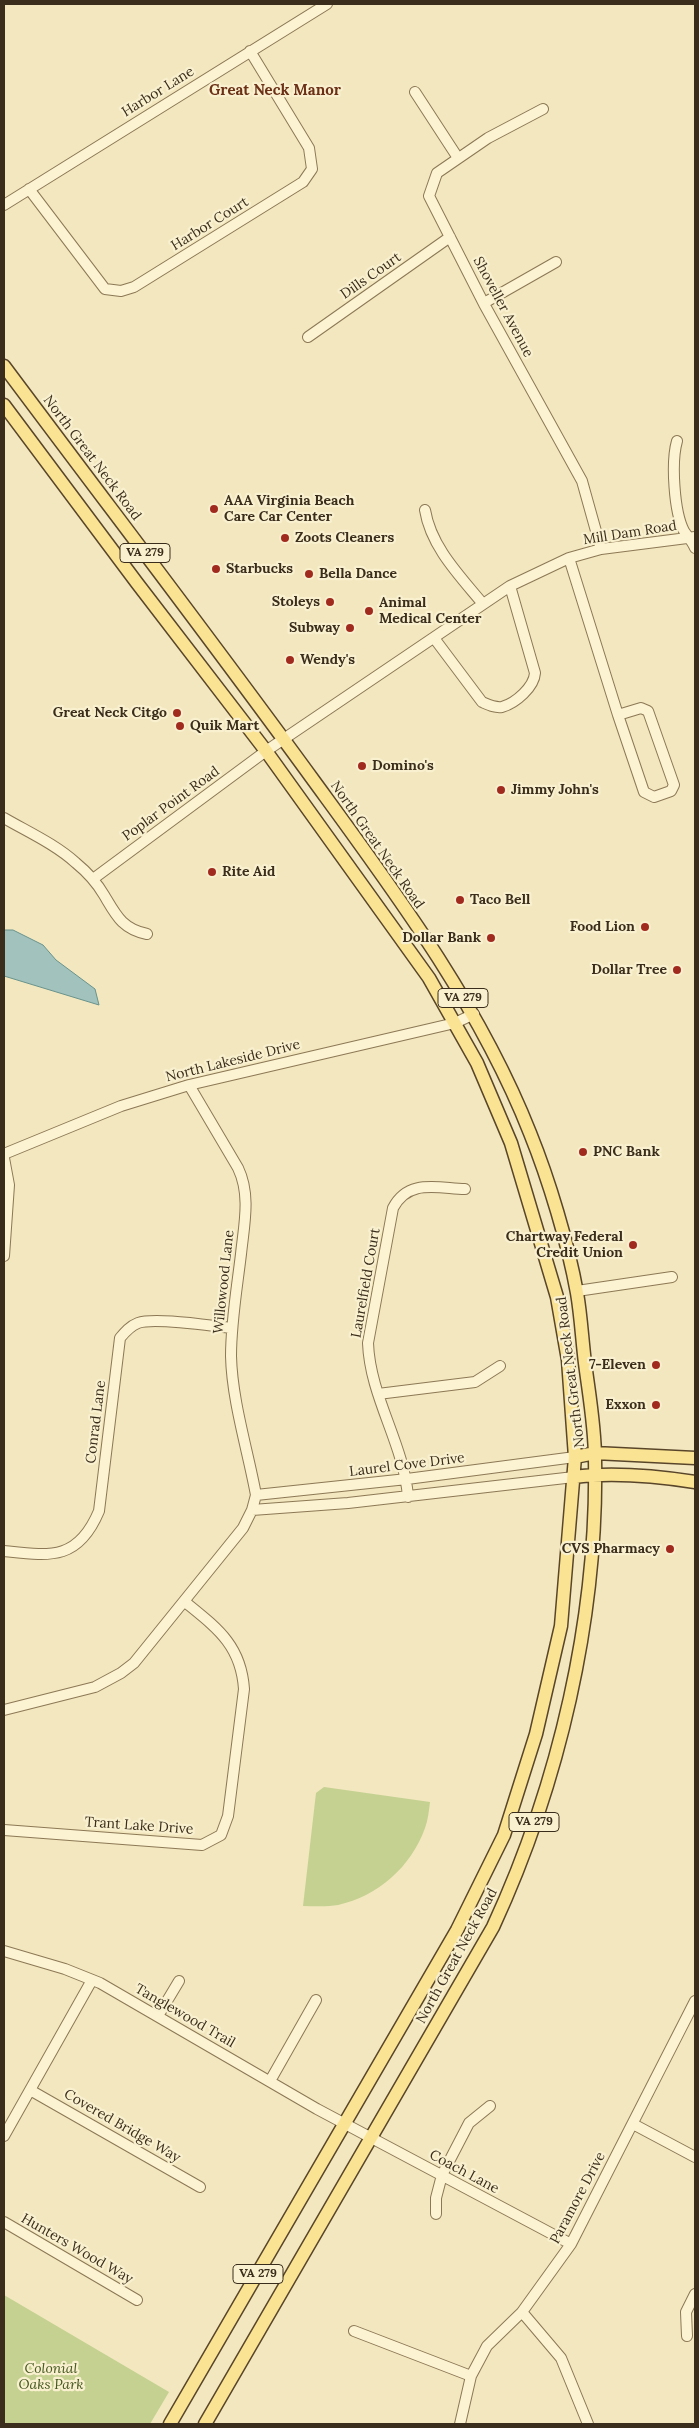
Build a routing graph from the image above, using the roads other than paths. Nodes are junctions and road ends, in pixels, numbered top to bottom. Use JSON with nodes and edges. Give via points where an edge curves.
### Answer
{"nodes":[{"id":1,"x":326,"y":4,"type":"edge"},
{"id":2,"x":250,"y":51,"type":"junction"},
{"id":3,"x":415,"y":92,"type":"dead end"},
{"id":4,"x":544,"y":108,"type":"dead end"},
{"id":5,"x":458,"y":158,"type":"junction"},
{"id":6,"x":29,"y":189,"type":"junction"},
{"id":7,"x":4,"y":205,"type":"edge"},
{"id":8,"x":450,"y":238,"type":"junction"},
{"id":9,"x":556,"y":262,"type":"dead end"},
{"id":10,"x":484,"y":304,"type":"junction"},
{"id":11,"x":308,"y":337,"type":"dead end"},
{"id":12,"x":4,"y":366,"type":"edge"},
{"id":13,"x":4,"y":405,"type":"edge"},
{"id":14,"x":677,"y":442,"type":"dead end"},
{"id":15,"x":425,"y":510,"type":"dead end"},
{"id":16,"x":693,"y":537,"type":"edge"},
{"id":17,"x":695,"y":548,"type":"edge"},
{"id":18,"x":600,"y":549,"type":"junction"},
{"id":19,"x":569,"y":558,"type":"junction"},
{"id":20,"x":510,"y":586,"type":"junction"},
{"id":21,"x":483,"y":604,"type":"junction"},
{"id":22,"x":434,"y":638,"type":"junction"},
{"id":23,"x":618,"y":715,"type":"junction"},
{"id":24,"x":284,"y":740,"type":"junction"},
{"id":25,"x":266,"y":751,"type":"junction"},
{"id":26,"x":4,"y":818,"type":"edge"},
{"id":27,"x":93,"y":879,"type":"junction"},
{"id":28,"x":147,"y":934,"type":"dead end"},
{"id":29,"x":474,"y":1014,"type":"junction"},
{"id":30,"x":455,"y":1023,"type":"junction"},
{"id":31,"x":189,"y":1085,"type":"junction"},
{"id":32,"x":4,"y":1154,"type":"edge"},
{"id":33,"x":4,"y":1158,"type":"edge"},
{"id":34,"x":464,"y":1188,"type":"dead end"},
{"id":35,"x":4,"y":1256,"type":"edge"},
{"id":36,"x":672,"y":1277,"type":"dead end"},
{"id":37,"x":577,"y":1292,"type":"junction"},
{"id":38,"x":232,"y":1328,"type":"junction"},
{"id":39,"x":500,"y":1366,"type":"dead end"},
{"id":40,"x":378,"y":1394,"type":"junction"},
{"id":41,"x":595,"y":1453,"type":"junction"},
{"id":42,"x":575,"y":1457,"type":"junction"},
{"id":43,"x":695,"y":1458,"type":"edge"},
{"id":44,"x":595,"y":1474,"type":"junction"},
{"id":45,"x":574,"y":1477,"type":"junction"},
{"id":46,"x":407,"y":1479,"type":"junction"},
{"id":47,"x":695,"y":1482,"type":"edge"},
{"id":48,"x":256,"y":1495,"type":"junction"},
{"id":49,"x":408,"y":1497,"type":"junction"},
{"id":50,"x":252,"y":1510,"type":"junction"},
{"id":51,"x":4,"y":1551,"type":"edge"},
{"id":52,"x":185,"y":1602,"type":"junction"},
{"id":53,"x":4,"y":1710,"type":"edge"},
{"id":54,"x":4,"y":1830,"type":"edge"},
{"id":55,"x":4,"y":1951,"type":"edge"},
{"id":56,"x":92,"y":1980,"type":"junction"},
{"id":57,"x":179,"y":1981,"type":"dead end"},
{"id":58,"x":316,"y":2000,"type":"dead end"},
{"id":59,"x":695,"y":2001,"type":"edge"},
{"id":60,"x":158,"y":2016,"type":"junction"},
{"id":61,"x":270,"y":2081,"type":"junction"},
{"id":62,"x":30,"y":2090,"type":"junction"},
{"id":63,"x":490,"y":2106,"type":"dead end"},
{"id":64,"x":345,"y":2124,"type":"junction"},
{"id":65,"x":633,"y":2124,"type":"junction"},
{"id":66,"x":4,"y":2136,"type":"edge"},
{"id":67,"x":372,"y":2138,"type":"junction"},
{"id":68,"x":695,"y":2157,"type":"edge"},
{"id":69,"x":442,"y":2175,"type":"junction"},
{"id":70,"x":200,"y":2187,"type":"dead end"},
{"id":71,"x":436,"y":2214,"type":"dead end"},
{"id":72,"x":4,"y":2222,"type":"edge"},
{"id":73,"x":571,"y":2244,"type":"junction"},
{"id":74,"x":695,"y":2294,"type":"edge"},
{"id":75,"x":137,"y":2300,"type":"dead end"},
{"id":76,"x":522,"y":2312,"type":"junction"},
{"id":77,"x":354,"y":2331,"type":"dead end"},
{"id":78,"x":687,"y":2336,"type":"dead end"},
{"id":79,"x":471,"y":2376,"type":"junction"},
{"id":80,"x":170,"y":2424,"type":"edge"},
{"id":81,"x":205,"y":2424,"type":"edge"},
{"id":82,"x":460,"y":2424,"type":"edge"},
{"id":83,"x":588,"y":2424,"type":"edge"}],
"edges":[{"from":1,"to":2,"type":"street","name":"Harbor Lane"},
{"from":2,"to":6,"type":"street","name":"Harbor Lane"},
{"from":2,"to":6,"type":"street","name":"Harbor Court","via":[[305,141],[312,169],[303,182],[231,228],[134,287],[111,290],[99,284]]},
{"from":3,"to":5,"type":"street"},
{"from":4,"to":5,"type":"street","name":"Shoveller Avenue"},
{"from":5,"to":8,"type":"street","name":"Shoveller Avenue","via":[[437,173],[429,196]]},
{"from":6,"to":7,"type":"street","name":"Harbor Lane"},
{"from":8,"to":10,"type":"street","name":"Shoveller Avenue"},
{"from":8,"to":11,"type":"street","name":"Dills Court"},
{"from":9,"to":10,"type":"street"},
{"from":10,"to":18,"type":"street","name":"Shoveller Avenue","via":[[582,482]]},
{"from":12,"to":24,"type":"main road","name":"North Great Neck Road","number":"VA 279"},
{"from":13,"to":25,"type":"main road","name":"North Great Neck Road","number":"VA 279"},
{"from":14,"to":16,"type":"street","via":[[672,464],[675,490],[684,530]]},
{"from":15,"to":21,"type":"street","via":[[431,534]]},
{"from":16,"to":17,"type":"street"},
{"from":16,"to":18,"type":"street","name":"Mill Dam Road"},
{"from":18,"to":19,"type":"street","name":"Mill Dam Road"},
{"from":19,"to":20,"type":"street","name":"Mill Dam Road"},
{"from":19,"to":23,"type":"street"},
{"from":20,"to":21,"type":"street","name":"Mill Dam Road"},
{"from":20,"to":22,"type":"street","via":[[535,673],[534,682],[522,694],[503,706],[493,707],[482,702]]},
{"from":21,"to":22,"type":"street","name":"Mill Dam Road"},
{"from":22,"to":24,"type":"street","name":"Mill Dam Road"},
{"from":23,"to":23,"type":"street","via":[[644,792],[654,797],[671,791],[674,785],[648,711],[641,708]]},
{"from":24,"to":25,"type":"street","name":"Mill Dam Road"},
{"from":24,"to":29,"type":"main road","name":"North Great Neck Road","number":"VA 279","via":[[382,875]]},
{"from":25,"to":27,"type":"street","name":"Poplar Point Road"},
{"from":25,"to":30,"type":"main road","name":"North Great Neck Road","number":"VA 279","via":[[406,944]]},
{"from":26,"to":27,"type":"street","via":[[59,850]]},
{"from":27,"to":28,"type":"street","via":[[122,924]]},
{"from":29,"to":30,"type":"street","name":"North Lakeside Drive"},
{"from":29,"to":37,"type":"main road","name":"North Great Neck Road","number":"VA 279","via":[[530,1131],[554,1204]]},
{"from":30,"to":31,"type":"street","name":"North Lakeside Drive"},
{"from":30,"to":42,"type":"main road","name":"North Great Neck Road","number":"VA 279","via":[[478,1064],[511,1142],[554,1288],[568,1360]]},
{"from":31,"to":32,"type":"street","name":"North Lakeside Drive","via":[[121,1106]]},
{"from":31,"to":38,"type":"street","name":"Willowood Lane","via":[[243,1178],[245,1214]]},
{"from":33,"to":35,"type":"street","via":[[9,1185]]},
{"from":34,"to":40,"type":"street","name":"Laurelfield Court","via":[[407,1191],[393,1208],[368,1343],[368,1357]]},
{"from":36,"to":37,"type":"street"},
{"from":37,"to":41,"type":"main road","name":"North Great Neck Road","number":"VA 279"},
{"from":38,"to":48,"type":"street","name":"Willowood Lane","via":[[234,1384]]},
{"from":38,"to":51,"type":"street","name":"Conrad Lane","via":[[153,1321],[138,1322],[126,1330],[120,1338],[99,1511],[92,1526],[83,1539],[54,1555]]},
{"from":39,"to":40,"type":"street","via":[[474,1382]]},
{"from":40,"to":46,"type":"street","name":"Laurelfield Court"},
{"from":41,"to":42,"type":"main road"},
{"from":41,"to":43,"type":"main road"},
{"from":41,"to":44,"type":"main road","name":"North Great Neck Road","number":"VA 279"},
{"from":42,"to":45,"type":"main road","name":"North Great Neck Road","number":"VA 279"},
{"from":42,"to":46,"type":"street","name":"Laurel Cove Drive"},
{"from":44,"to":45,"type":"main road"},
{"from":44,"to":47,"type":"main road"},
{"from":44,"to":67,"type":"main road","name":"North Great Neck Road","number":"VA 279","via":[[589,1592],[582,1640],[562,1733],[515,1879],[493,1927]]},
{"from":45,"to":49,"type":"street"},
{"from":45,"to":64,"type":"main road","name":"North Great Neck Road","number":"VA 279","via":[[561,1626],[536,1734],[504,1835],[457,1930]]},
{"from":46,"to":48,"type":"street","name":"Laurel Cove Drive"},
{"from":46,"to":49,"type":"street","name":"Laurelfield Court"},
{"from":48,"to":50,"type":"street"},
{"from":49,"to":50,"type":"street"},
{"from":50,"to":52,"type":"street","via":[[243,1528]]},
{"from":52,"to":53,"type":"street","via":[[134,1663],[110,1680],[61,1697]]},
{"from":52,"to":54,"type":"street","name":"Trant Lake Drive","via":[[214,1626],[234,1651],[243,1675],[243,1698],[225,1829],[202,1845]]},
{"from":55,"to":56,"type":"street","name":"Tanglewood Trail"},
{"from":56,"to":60,"type":"street","name":"Tanglewood Trail"},
{"from":56,"to":62,"type":"street"},
{"from":57,"to":60,"type":"street"},
{"from":58,"to":61,"type":"street"},
{"from":59,"to":65,"type":"street","name":"Paramore Drive"},
{"from":60,"to":61,"type":"street","name":"Tanglewood Trail"},
{"from":61,"to":64,"type":"street","name":"Tanglewood Trail"},
{"from":62,"to":66,"type":"street"},
{"from":62,"to":70,"type":"street","name":"Covered Bridge Way"},
{"from":63,"to":69,"type":"street","via":[[469,2123]]},
{"from":64,"to":67,"type":"street","name":"Coach Lane"},
{"from":64,"to":80,"type":"main road","name":"North Great Neck Road","number":"VA 279"},
{"from":65,"to":68,"type":"street"},
{"from":65,"to":73,"type":"street","name":"Paramore Drive"},
{"from":67,"to":69,"type":"street","name":"Coach Lane"},
{"from":67,"to":81,"type":"main road","name":"North Great Neck Road","number":"VA 279"},
{"from":69,"to":71,"type":"street"},
{"from":69,"to":73,"type":"street","name":"Coach Lane"},
{"from":72,"to":75,"type":"street","name":"Hunters Wood Way"},
{"from":73,"to":76,"type":"street","name":"Paramore Drive"},
{"from":74,"to":78,"type":"street","via":[[686,2312]]},
{"from":76,"to":79,"type":"street","name":"Paramore Drive","via":[[487,2346]]},
{"from":76,"to":83,"type":"street","via":[[561,2358]]},
{"from":77,"to":79,"type":"street"},
{"from":79,"to":82,"type":"street","name":"Paramore Drive"}]}
